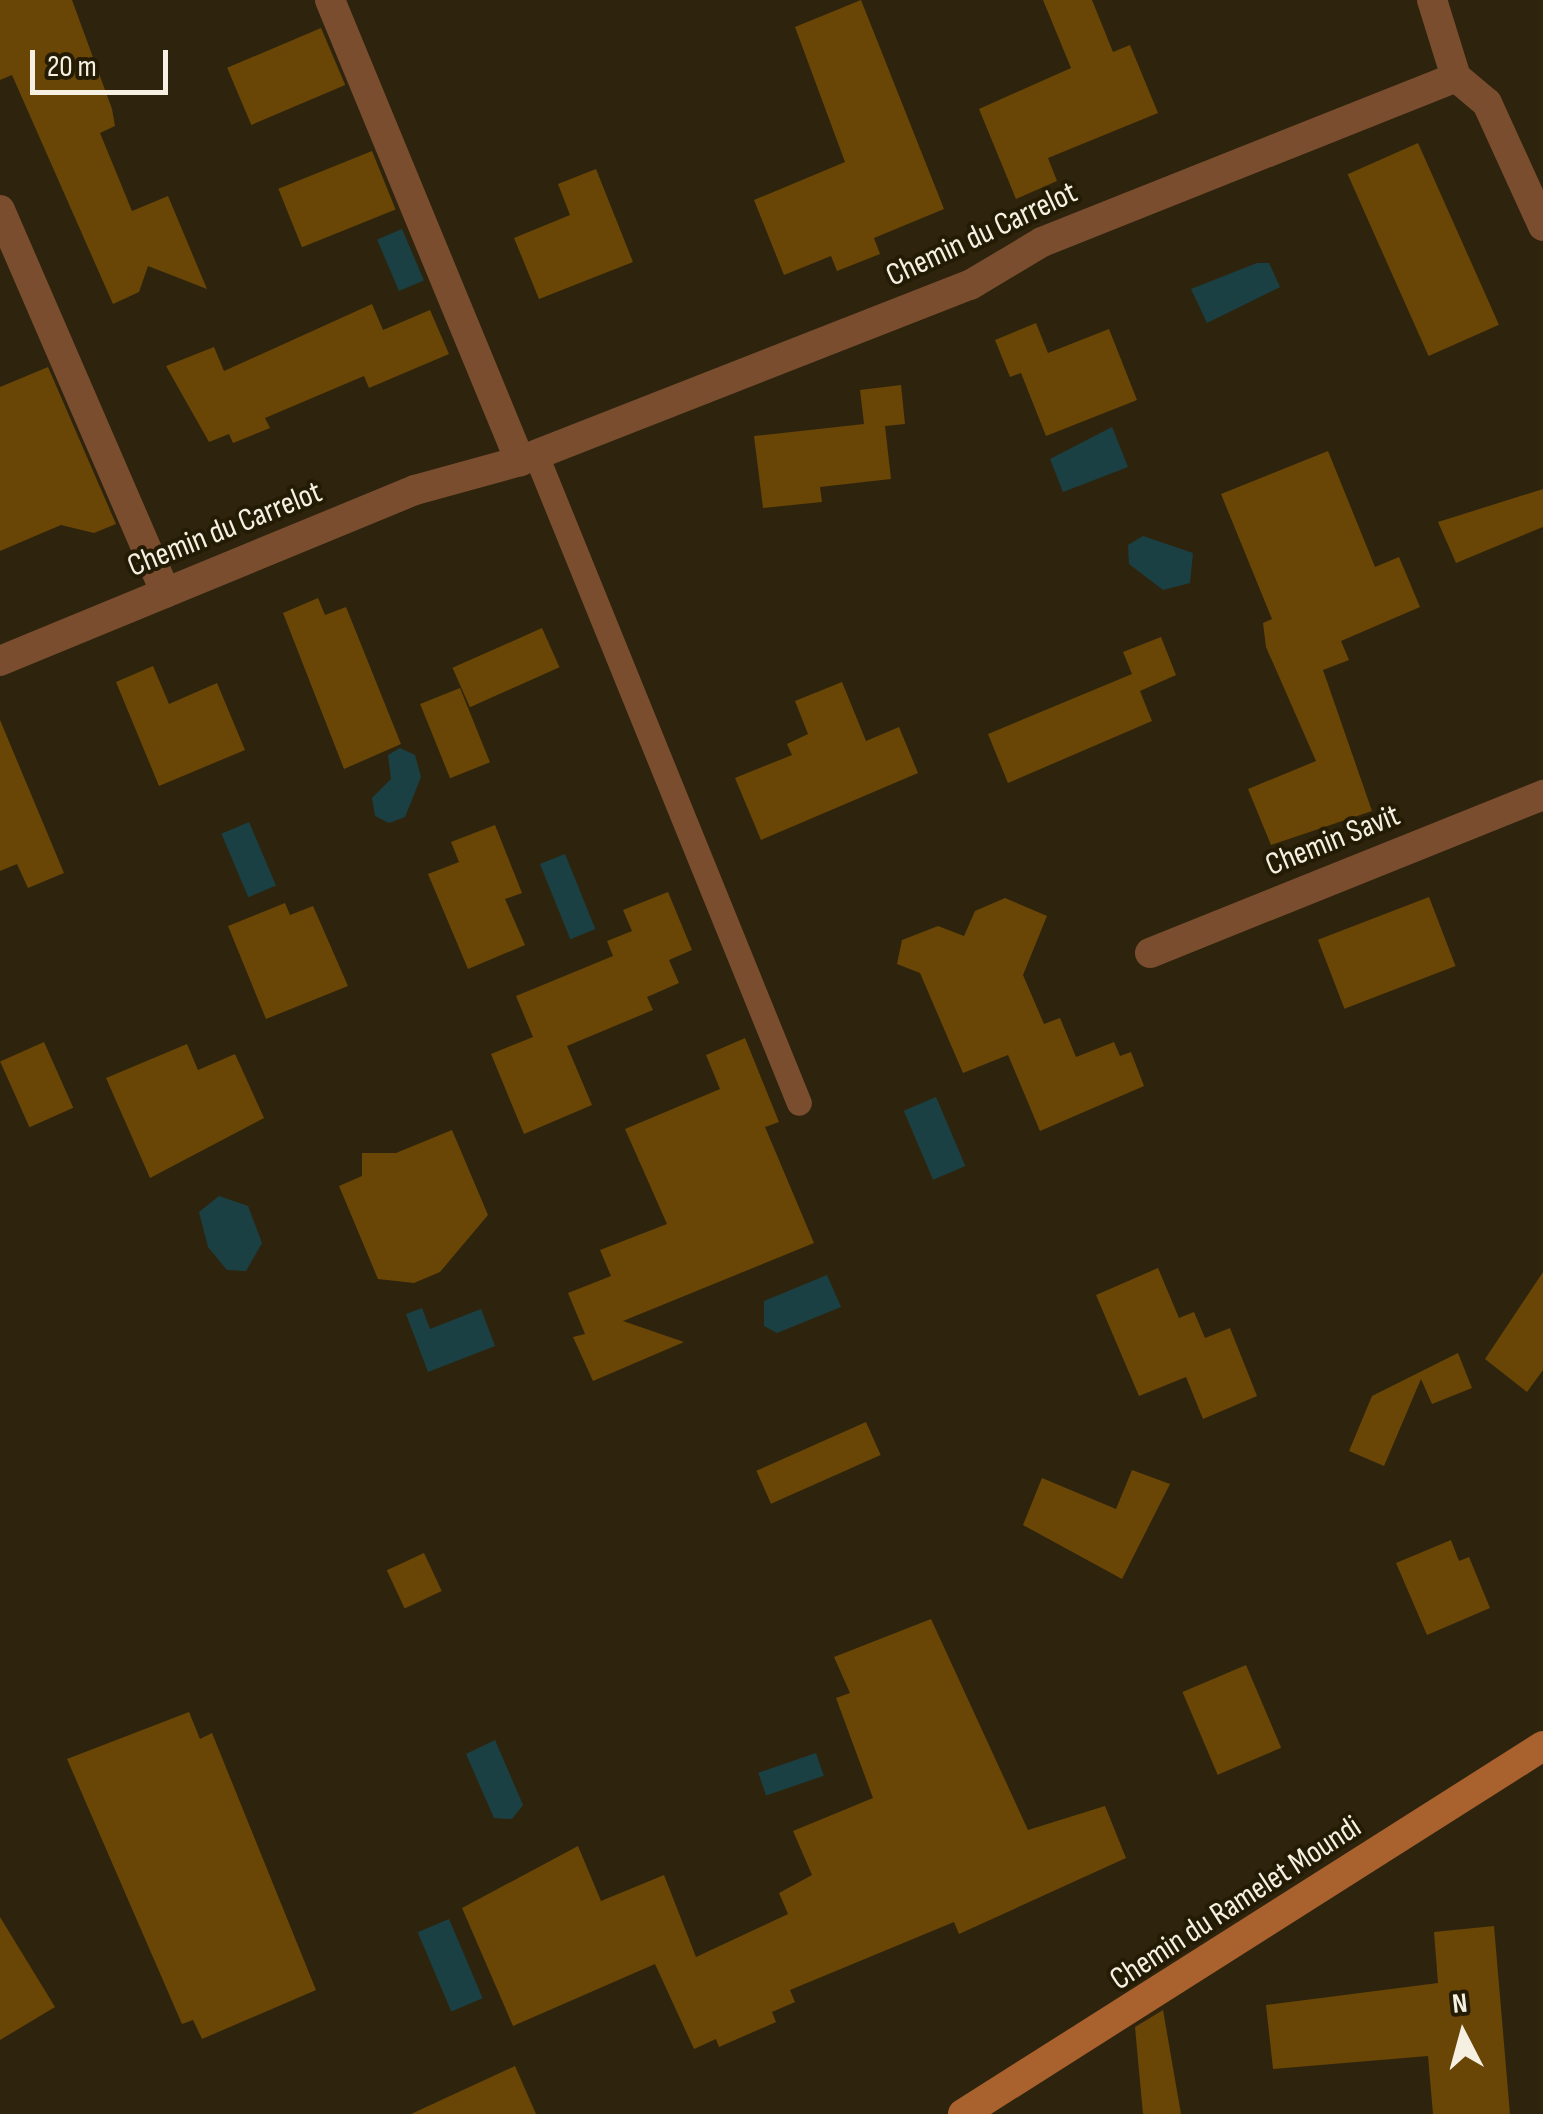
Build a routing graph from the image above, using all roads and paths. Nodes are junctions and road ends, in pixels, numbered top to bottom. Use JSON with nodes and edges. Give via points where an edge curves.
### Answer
{"nodes":[{"id":1,"x":330,"y":0,"type":"edge"},
{"id":2,"x":1432,"y":0,"type":"edge"},
{"id":3,"x":1456,"y":76,"type":"junction"},
{"id":4,"x":0,"y":210,"type":"edge"},
{"id":5,"x":1543,"y":226,"type":"edge"},
{"id":6,"x":528,"y":458,"type":"junction"},
{"id":7,"x":166,"y":593,"type":"junction"},
{"id":8,"x":0,"y":661,"type":"edge"},
{"id":9,"x":1543,"y":794,"type":"edge"},
{"id":10,"x":1150,"y":952,"type":"dead end"},
{"id":11,"x":799,"y":1102,"type":"dead end"},
{"id":12,"x":1543,"y":1746,"type":"edge"},
{"id":13,"x":963,"y":2114,"type":"edge"}],
"edges":[{"from":1,"to":6,"type":"street"},
{"from":2,"to":3,"type":"street"},
{"from":3,"to":5,"type":"street","via":[[1487,103]]},
{"from":3,"to":6,"type":"street","name":"Chemin du Carrelot","via":[[1042,242],[970,285]]},
{"from":4,"to":7,"type":"street"},
{"from":6,"to":7,"type":"street","name":"Chemin du Carrelot","via":[[415,490]]},
{"from":6,"to":11,"type":"lane"},
{"from":7,"to":8,"type":"street","name":"Chemin du Carrelot"},
{"from":9,"to":10,"type":"street","name":"Chemin Savit"},
{"from":12,"to":13,"type":"main road","name":"Chemin du Ramelet Moundi"}]}
